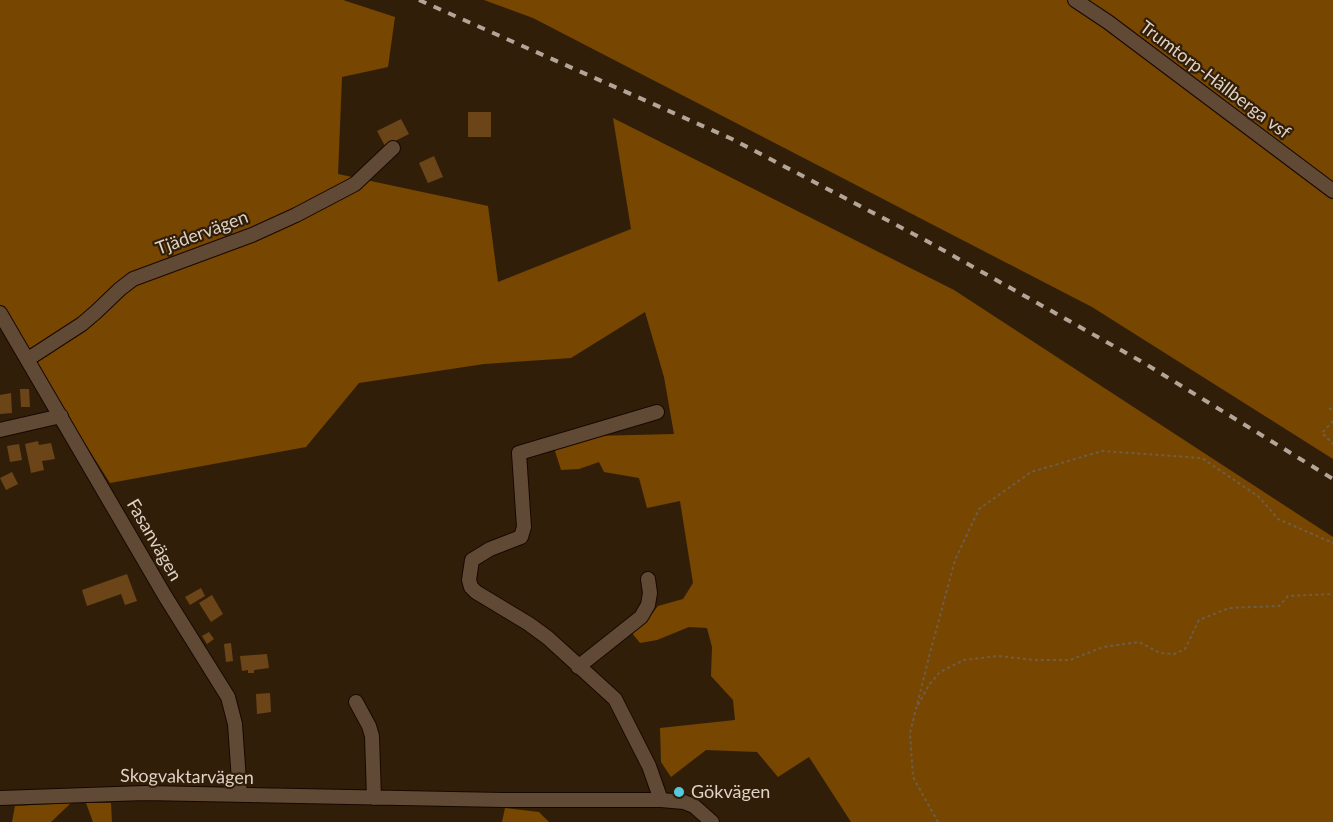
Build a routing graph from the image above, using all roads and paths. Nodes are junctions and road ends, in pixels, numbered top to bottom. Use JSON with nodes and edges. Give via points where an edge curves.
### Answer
{"nodes":[{"id":1,"x":1075,"y":0,"type":"edge"},
{"id":2,"x":393,"y":148,"type":"dead end"},
{"id":3,"x":1333,"y":191,"type":"edge"},
{"id":4,"x":0,"y":313,"type":"edge"},
{"id":5,"x":28,"y":359,"type":"junction"},
{"id":6,"x":1329,"y":408,"type":"dead end"},
{"id":7,"x":1333,"y":411,"type":"edge"},
{"id":8,"x":657,"y":412,"type":"dead end"},
{"id":9,"x":61,"y":416,"type":"junction"},
{"id":10,"x":1333,"y":422,"type":"edge"},
{"id":11,"x":0,"y":430,"type":"edge"},
{"id":12,"x":1333,"y":444,"type":"edge"},
{"id":13,"x":1333,"y":543,"type":"edge"},
{"id":14,"x":648,"y":579,"type":"dead end"},
{"id":15,"x":1333,"y":594,"type":"edge"},
{"id":16,"x":578,"y":667,"type":"junction"},
{"id":17,"x":356,"y":702,"type":"dead end"},
{"id":18,"x":916,"y":707,"type":"junction"},
{"id":19,"x":240,"y":795,"type":"junction"},
{"id":20,"x":0,"y":798,"type":"edge"},
{"id":21,"x":374,"y":798,"type":"junction"},
{"id":22,"x":661,"y":800,"type":"junction"},
{"id":23,"x":711,"y":822,"type":"edge"},
{"id":24,"x":938,"y":822,"type":"edge"}],
"edges":[{"from":1,"to":3,"type":"street","name":"Trumtorp-Hällberga vsf"},
{"from":2,"to":5,"type":"street","name":"Tjädervägen","via":[[355,184],[305,210],[252,235],[133,279],[82,324]]},
{"from":4,"to":5,"type":"street","name":"Fasanvägen"},
{"from":5,"to":9,"type":"street","name":"Fasanvägen"},
{"from":6,"to":7,"type":"path"},
{"from":8,"to":16,"type":"street","via":[[519,453],[524,527],[521,537],[472,560],[469,580],[476,592],[529,624]]},
{"from":9,"to":11,"type":"street"},
{"from":9,"to":19,"type":"street","name":"Fasanvägen","via":[[228,697],[235,724]]},
{"from":10,"to":12,"type":"path","via":[[1322,433]]},
{"from":13,"to":18,"type":"path","via":[[1278,519],[1259,497],[1202,458],[1102,451],[1031,472],[979,509],[955,560]]},
{"from":14,"to":16,"type":"street","via":[[648,605],[641,617]]},
{"from":15,"to":18,"type":"path","via":[[1288,596],[1279,606],[1229,608],[1199,620],[1185,649],[1174,654],[1160,653],[1139,642],[1103,647],[1070,660],[998,656],[964,660],[940,672]]},
{"from":16,"to":22,"type":"street","via":[[615,699],[650,766]]},
{"from":17,"to":21,"type":"street","via":[[372,736]]},
{"from":18,"to":24,"type":"path","via":[[910,733],[913,777]]},
{"from":19,"to":20,"type":"street","name":"Skogvaktarvägen","via":[[145,793]]},
{"from":19,"to":21,"type":"street","name":"Skogvaktarvägen"},
{"from":21,"to":22,"type":"street","name":"Skogvaktarvägen"},
{"from":22,"to":23,"type":"street","name":"Skogvaktarvägen","via":[[694,806]]}]}
